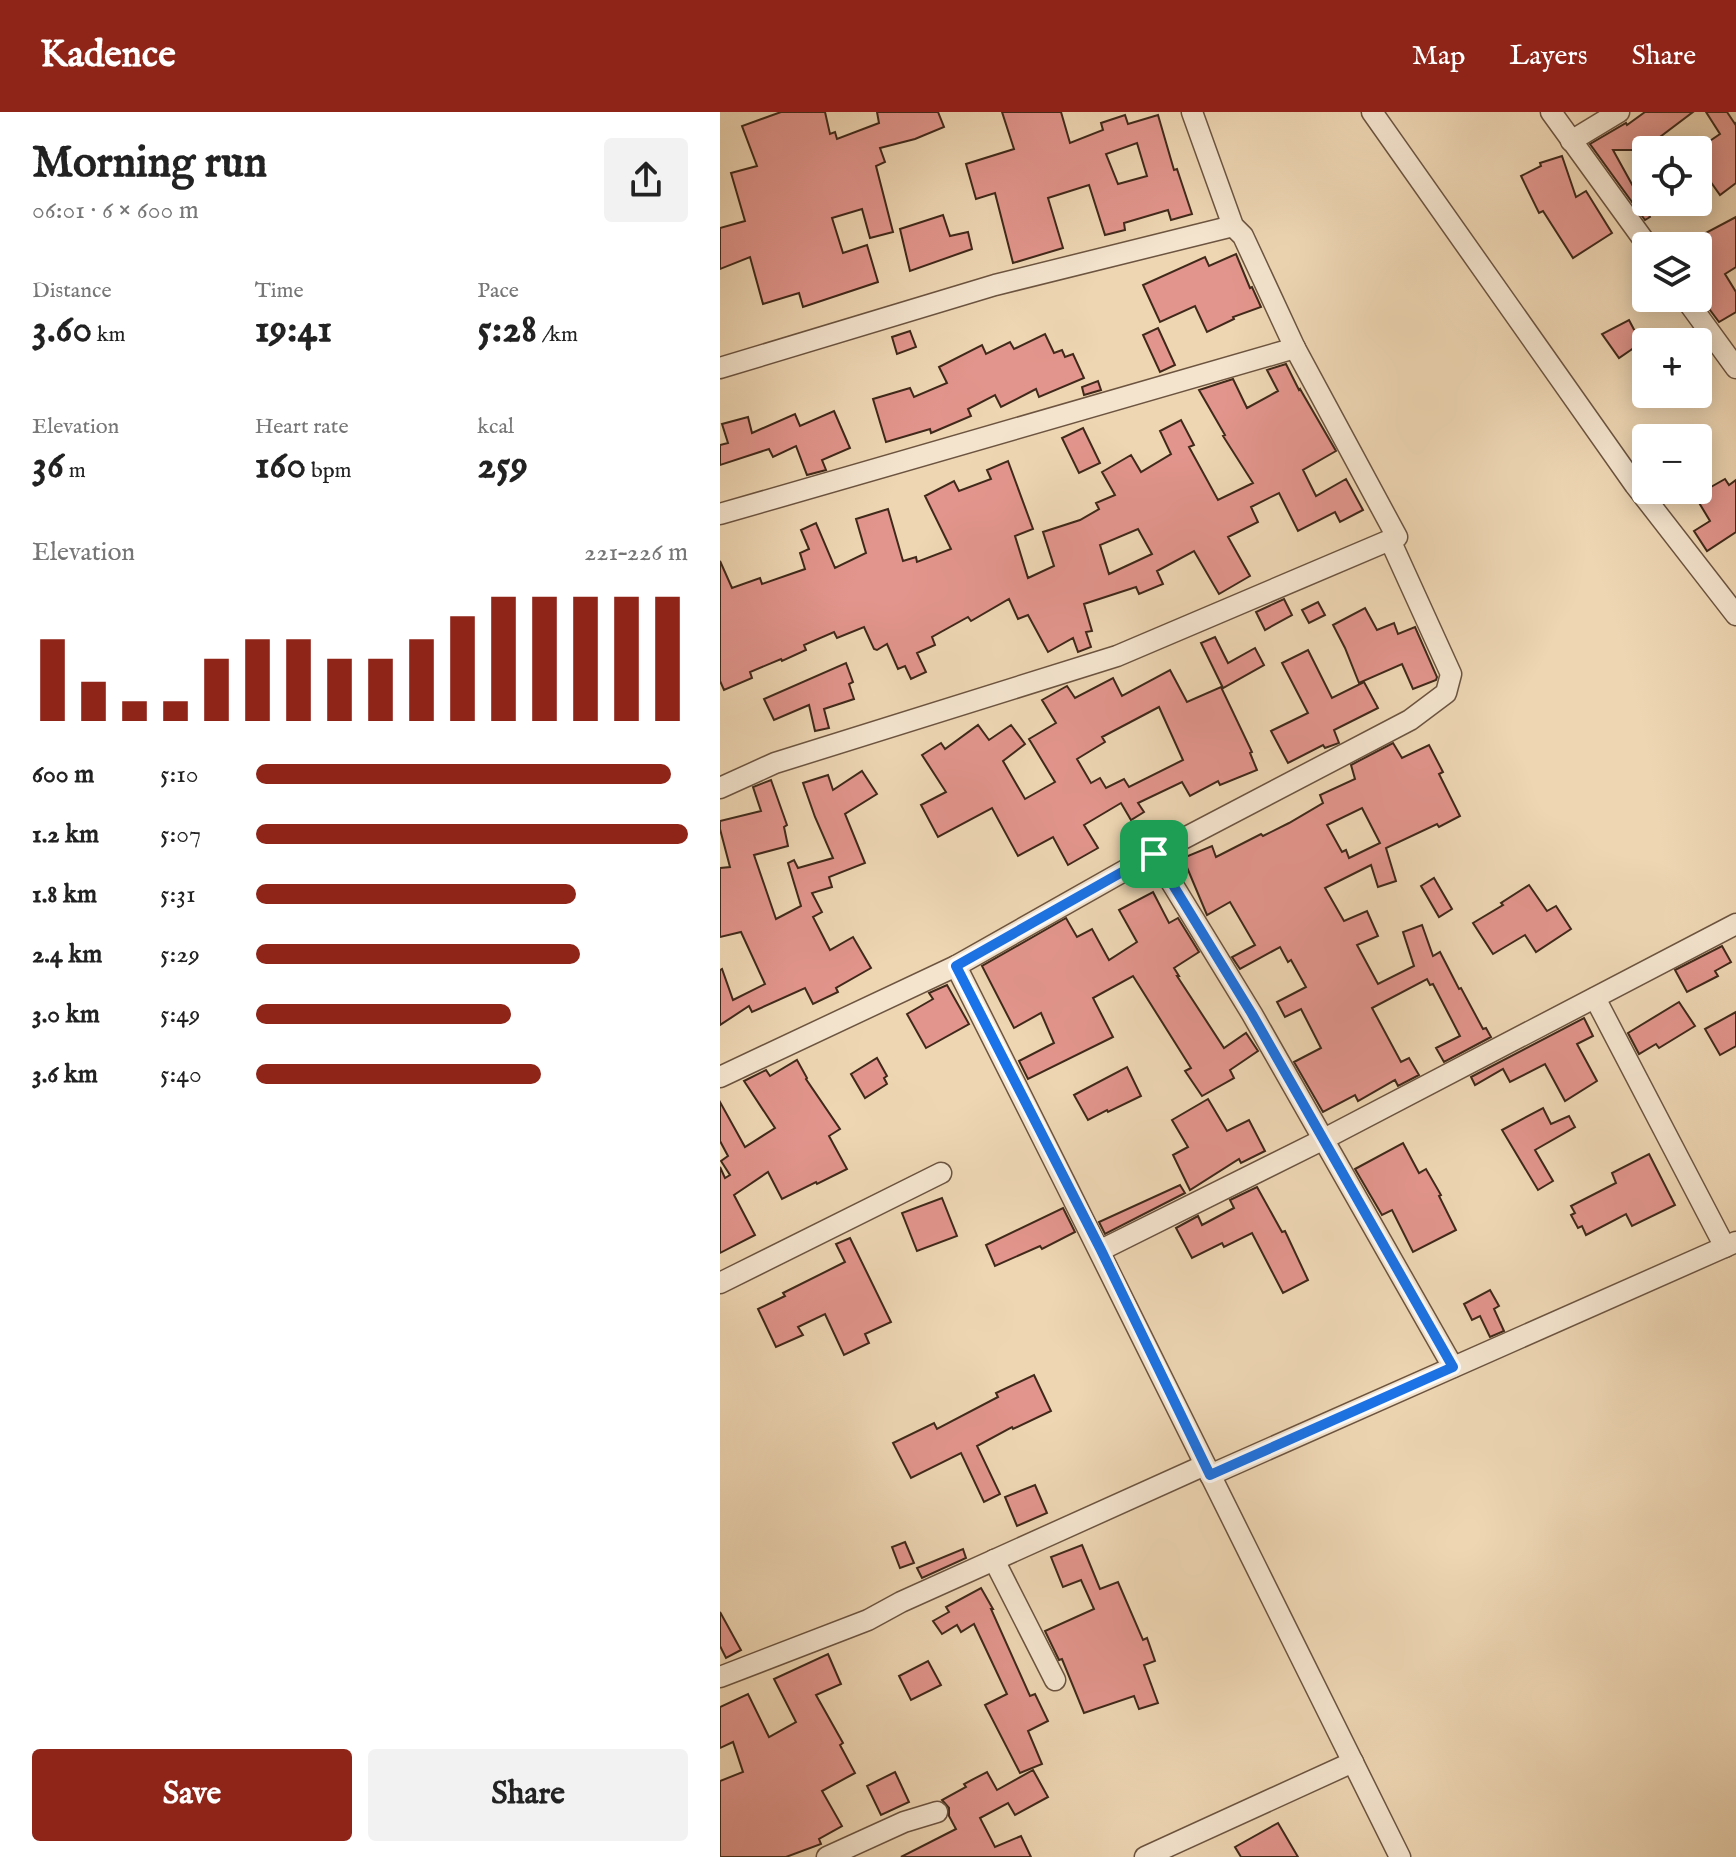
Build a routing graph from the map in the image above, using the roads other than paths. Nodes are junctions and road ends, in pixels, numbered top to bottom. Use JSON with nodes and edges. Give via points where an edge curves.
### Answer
{"nodes":[{"id":1,"x":1192,"y":112,"type":"edge"},
{"id":2,"x":1372,"y":112,"type":"edge"},
{"id":3,"x":1551,"y":112,"type":"edge"},
{"id":4,"x":1619,"y":112,"type":"edge"},
{"id":5,"x":1571,"y":141,"type":"junction"},
{"id":6,"x":1233,"y":226,"type":"junction"},
{"id":7,"x":1638,"y":232,"type":"edge"},
{"id":8,"x":1695,"y":312,"type":"edge"},
{"id":9,"x":1295,"y":348,"type":"junction"},
{"id":10,"x":720,"y":368,"type":"edge"},
{"id":11,"x":1736,"y":368,"type":"edge"},
{"id":12,"x":720,"y":514,"type":"edge"},
{"id":13,"x":1390,"y":540,"type":"junction"},
{"id":14,"x":1736,"y":615,"type":"edge"},
{"id":15,"x":720,"y":788,"type":"edge"},
{"id":16,"x":1154,"y":854,"type":"junction"},
{"id":17,"x":1735,"y":928,"type":"edge"},
{"id":18,"x":956,"y":966,"type":"junction"},
{"id":19,"x":1595,"y":998,"type":"junction"},
{"id":20,"x":720,"y":1077,"type":"edge"},
{"id":21,"x":1324,"y":1139,"type":"junction"},
{"id":22,"x":941,"y":1173,"type":"dead end"},
{"id":23,"x":1731,"y":1245,"type":"edge"},
{"id":24,"x":1101,"y":1250,"type":"junction"},
{"id":25,"x":720,"y":1283,"type":"edge"},
{"id":26,"x":1453,"y":1367,"type":"junction"},
{"id":27,"x":1208,"y":1470,"type":"junction"},
{"id":28,"x":994,"y":1560,"type":"junction"},
{"id":29,"x":720,"y":1677,"type":"edge"},
{"id":30,"x":1055,"y":1680,"type":"dead end"},
{"id":31,"x":1353,"y":1762,"type":"junction"},
{"id":32,"x":937,"y":1812,"type":"dead end"},
{"id":33,"x":827,"y":1857,"type":"edge"},
{"id":34,"x":1145,"y":1857,"type":"edge"},
{"id":35,"x":1400,"y":1857,"type":"edge"}],
"edges":[{"from":1,"to":6,"type":"street"},
{"from":2,"to":14,"type":"street","via":[[1635,485]]},
{"from":3,"to":5,"type":"street"},
{"from":4,"to":5,"type":"street"},
{"from":5,"to":7,"type":"street"},
{"from":6,"to":9,"type":"street","via":[[1243,236]]},
{"from":6,"to":10,"type":"street","via":[[995,285]]},
{"from":8,"to":11,"type":"street"},
{"from":9,"to":12,"type":"street"},
{"from":9,"to":13,"type":"street","via":[[1397,537]]},
{"from":13,"to":15,"type":"street","via":[[1117,656],[775,763]]},
{"from":13,"to":16,"type":"street","via":[[1451,674],[1446,693],[1410,720]]},
{"from":16,"to":18,"type":"street"},
{"from":16,"to":21,"type":"street"},
{"from":17,"to":19,"type":"street"},
{"from":18,"to":20,"type":"street"},
{"from":18,"to":24,"type":"street"},
{"from":19,"to":21,"type":"street"},
{"from":19,"to":23,"type":"street"},
{"from":21,"to":24,"type":"street"},
{"from":21,"to":26,"type":"street"},
{"from":22,"to":25,"type":"street"},
{"from":23,"to":26,"type":"street"},
{"from":24,"to":27,"type":"street"},
{"from":26,"to":27,"type":"street"},
{"from":27,"to":28,"type":"street"},
{"from":27,"to":31,"type":"street"},
{"from":28,"to":29,"type":"street","via":[[868,1620]]},
{"from":28,"to":30,"type":"street"},
{"from":31,"to":34,"type":"street"},
{"from":31,"to":35,"type":"street"},
{"from":32,"to":33,"type":"street"}]}
